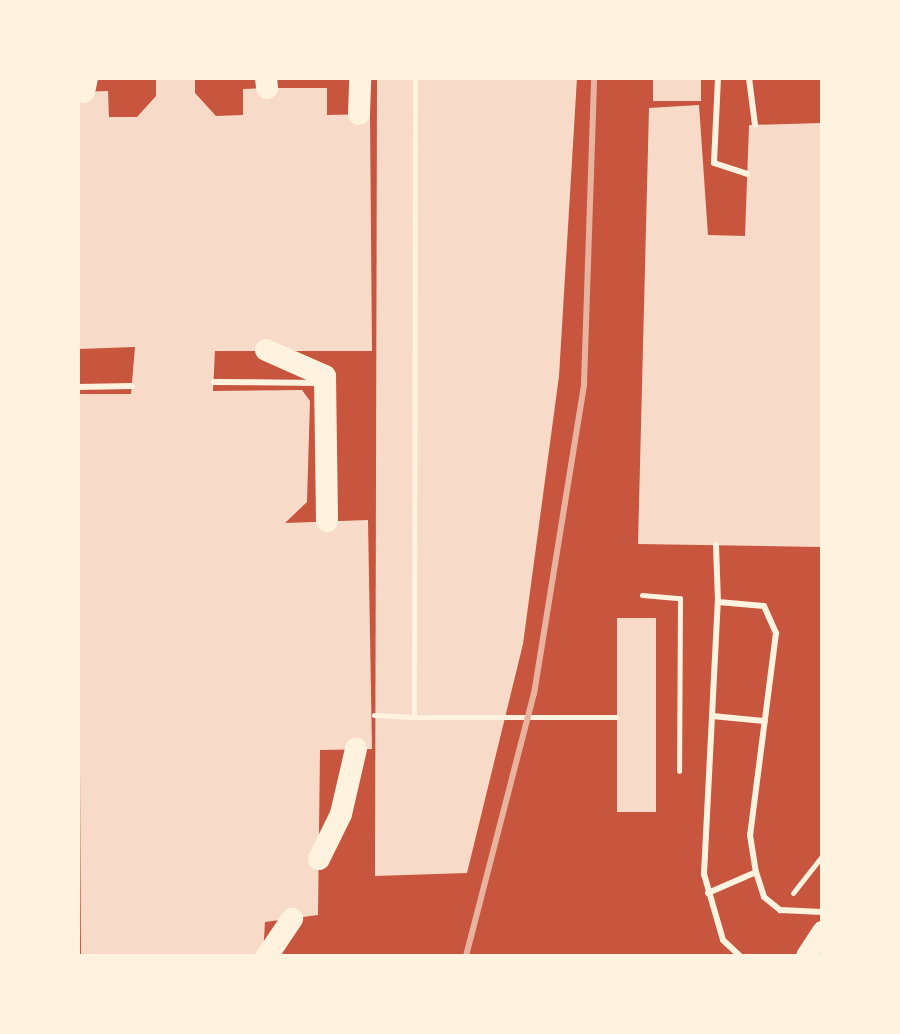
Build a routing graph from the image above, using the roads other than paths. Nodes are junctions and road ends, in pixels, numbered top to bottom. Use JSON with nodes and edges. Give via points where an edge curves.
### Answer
{"nodes":[{"id":1,"x":360,"y":78,"type":"edge"},
{"id":2,"x":718,"y":78,"type":"edge"},
{"id":3,"x":749,"y":78,"type":"edge"},
{"id":4,"x":359,"y":114,"type":"dead end"},
{"id":5,"x":755,"y":125,"type":"dead end"},
{"id":6,"x":747,"y":174,"type":"dead end"},
{"id":7,"x":266,"y":350,"type":"dead end"},
{"id":8,"x":326,"y":371,"type":"junction"},
{"id":9,"x":214,"y":382,"type":"dead end"},
{"id":10,"x":132,"y":386,"type":"dead end"},
{"id":11,"x":78,"y":387,"type":"edge"},
{"id":12,"x":327,"y":521,"type":"dead end"},
{"id":13,"x":716,"y":545,"type":"dead end"},
{"id":14,"x":718,"y":602,"type":"junction"},
{"id":15,"x":712,"y":716,"type":"junction"},
{"id":16,"x":765,"y":721,"type":"junction"},
{"id":17,"x":356,"y":749,"type":"dead end"},
{"id":18,"x":319,"y":859,"type":"dead end"},
{"id":19,"x":756,"y":872,"type":"junction"},
{"id":20,"x":708,"y":893,"type":"junction"},
{"id":21,"x":822,"y":912,"type":"edge"},
{"id":22,"x":292,"y":919,"type":"dead end"},
{"id":23,"x":822,"y":931,"type":"edge"},
{"id":24,"x":267,"y":956,"type":"edge"},
{"id":25,"x":740,"y":956,"type":"edge"},
{"id":26,"x":806,"y":956,"type":"edge"}],
"edges":[{"from":1,"to":4,"type":"highway"},
{"from":2,"to":6,"type":"lane","via":[[714,163]]},
{"from":3,"to":5,"type":"lane"},
{"from":7,"to":8,"type":"highway"},
{"from":8,"to":9,"type":"lane"},
{"from":8,"to":12,"type":"highway"},
{"from":10,"to":11,"type":"lane"},
{"from":13,"to":14,"type":"lane"},
{"from":14,"to":15,"type":"lane"},
{"from":14,"to":16,"type":"lane","via":[[750,600],[773,619]]},
{"from":15,"to":16,"type":"lane"},
{"from":15,"to":20,"type":"lane"},
{"from":16,"to":19,"type":"lane","via":[[750,835]]},
{"from":17,"to":18,"type":"highway","via":[[341,814]]},
{"from":19,"to":20,"type":"lane"},
{"from":19,"to":21,"type":"lane","via":[[764,897],[780,910]]},
{"from":20,"to":25,"type":"lane","via":[[723,940]]},
{"from":22,"to":24,"type":"highway"},
{"from":23,"to":26,"type":"main road"}]}
